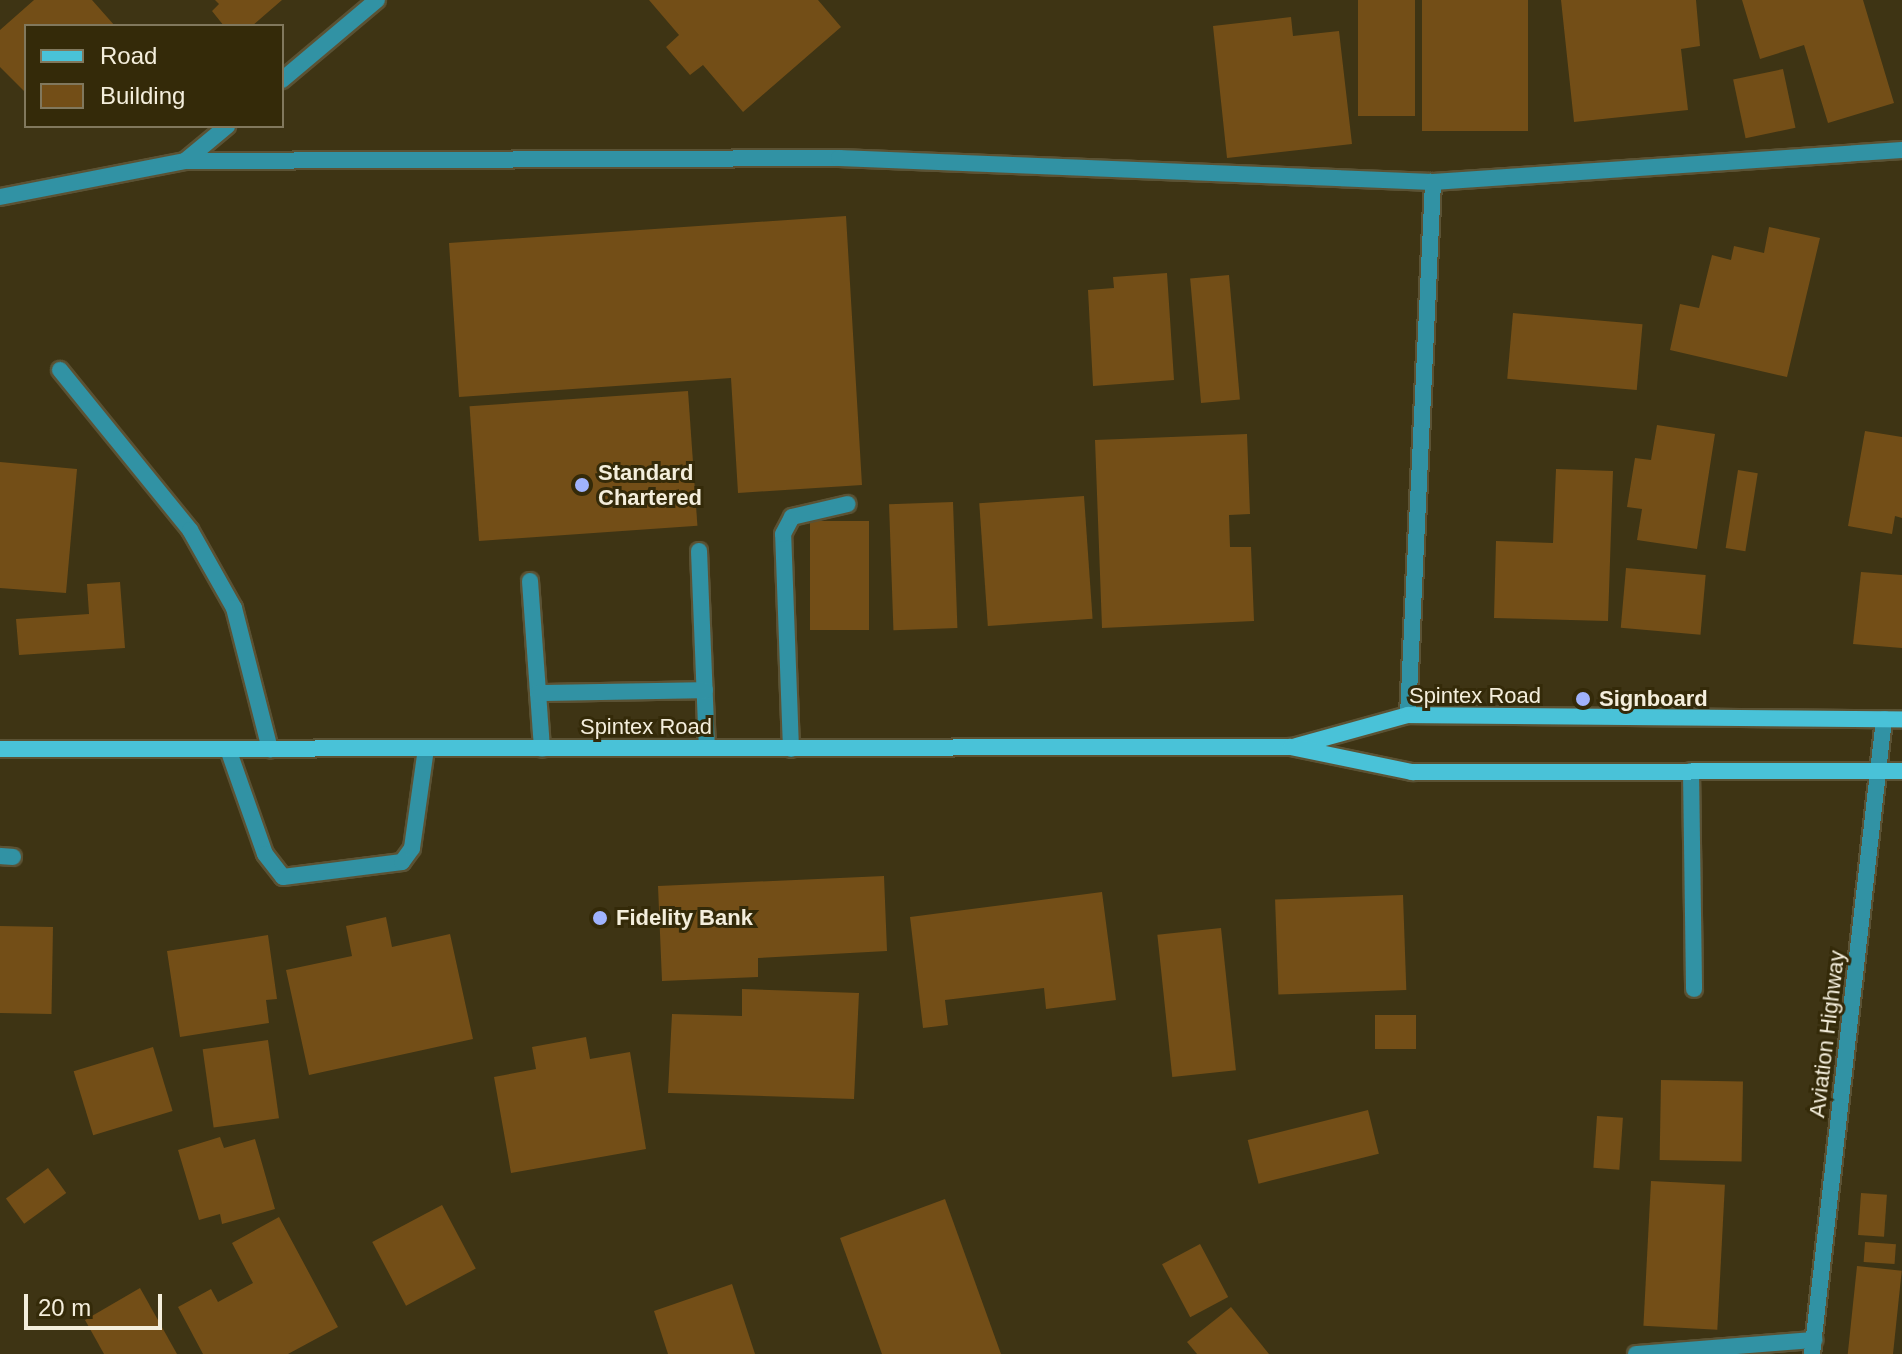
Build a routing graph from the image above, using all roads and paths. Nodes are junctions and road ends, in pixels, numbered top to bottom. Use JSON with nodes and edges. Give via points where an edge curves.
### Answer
{"nodes":[{"id":1,"x":377,"y":0,"type":"edge"},
{"id":2,"x":284,"y":78,"type":"edge"},
{"id":3,"x":225,"y":128,"type":"edge"},
{"id":4,"x":1902,"y":150,"type":"edge"},
{"id":5,"x":185,"y":161,"type":"junction"},
{"id":6,"x":1433,"y":182,"type":"junction"},
{"id":7,"x":0,"y":197,"type":"edge"},
{"id":8,"x":60,"y":370,"type":"dead end"},
{"id":9,"x":848,"y":504,"type":"dead end"},
{"id":10,"x":699,"y":551,"type":"dead end"},
{"id":11,"x":530,"y":581,"type":"dead end"},
{"id":12,"x":705,"y":690,"type":"junction"},
{"id":13,"x":538,"y":693,"type":"junction"},
{"id":14,"x":1408,"y":715,"type":"junction"},
{"id":15,"x":1884,"y":719,"type":"junction"},
{"id":16,"x":1902,"y":719,"type":"edge"},
{"id":17,"x":1291,"y":747,"type":"junction"},
{"id":18,"x":707,"y":748,"type":"junction"},
{"id":19,"x":0,"y":749,"type":"edge"},
{"id":20,"x":228,"y":749,"type":"junction"},
{"id":21,"x":270,"y":749,"type":"junction"},
{"id":22,"x":426,"y":749,"type":"junction"},
{"id":23,"x":542,"y":749,"type":"junction"},
{"id":24,"x":791,"y":749,"type":"junction"},
{"id":25,"x":1691,"y":771,"type":"junction"},
{"id":26,"x":1879,"y":771,"type":"junction"},
{"id":27,"x":1902,"y":771,"type":"edge"},
{"id":28,"x":1694,"y":989,"type":"dead end"},
{"id":29,"x":1813,"y":1347,"type":"edge"},
{"id":30,"x":1636,"y":1354,"type":"edge"}],
"edges":[{"from":1,"to":2,"type":"street"},
{"from":3,"to":5,"type":"street"},
{"from":4,"to":6,"type":"street"},
{"from":5,"to":6,"type":"street","via":[[839,158]]},
{"from":5,"to":7,"type":"street"},
{"from":6,"to":14,"type":"street"},
{"from":8,"to":21,"type":"street","via":[[190,530],[234,608]]},
{"from":9,"to":24,"type":"street","via":[[792,517],[783,534]]},
{"from":10,"to":12,"type":"street"},
{"from":11,"to":13,"type":"street"},
{"from":12,"to":13,"type":"street"},
{"from":12,"to":18,"type":"street"},
{"from":13,"to":23,"type":"street"},
{"from":14,"to":15,"type":"main road","name":"Spintex Road"},
{"from":14,"to":17,"type":"main road","name":"Spintex Road"},
{"from":15,"to":16,"type":"main road","name":"Spintex Road"},
{"from":15,"to":26,"type":"street","name":"Aviation Highway"},
{"from":17,"to":24,"type":"main road","name":"Spintex Road"},
{"from":17,"to":25,"type":"main road","name":"Spintex Road","via":[[1412,772]]},
{"from":18,"to":23,"type":"main road","name":"Spintex Road"},
{"from":18,"to":24,"type":"main road","name":"Spintex Road"},
{"from":19,"to":20,"type":"main road","name":"Spintex Road"},
{"from":20,"to":21,"type":"main road","name":"Spintex Road"},
{"from":20,"to":22,"type":"street","via":[[265,854],[283,877],[402,862],[412,848]]},
{"from":21,"to":22,"type":"main road","name":"Spintex Road"},
{"from":22,"to":23,"type":"main road","name":"Spintex Road"},
{"from":25,"to":26,"type":"main road","name":"Spintex Road"},
{"from":25,"to":28,"type":"street"},
{"from":26,"to":27,"type":"main road","name":"Spintex Road"},
{"from":26,"to":29,"type":"street","name":"Aviation Highway"},
{"from":29,"to":30,"type":"street"}]}
